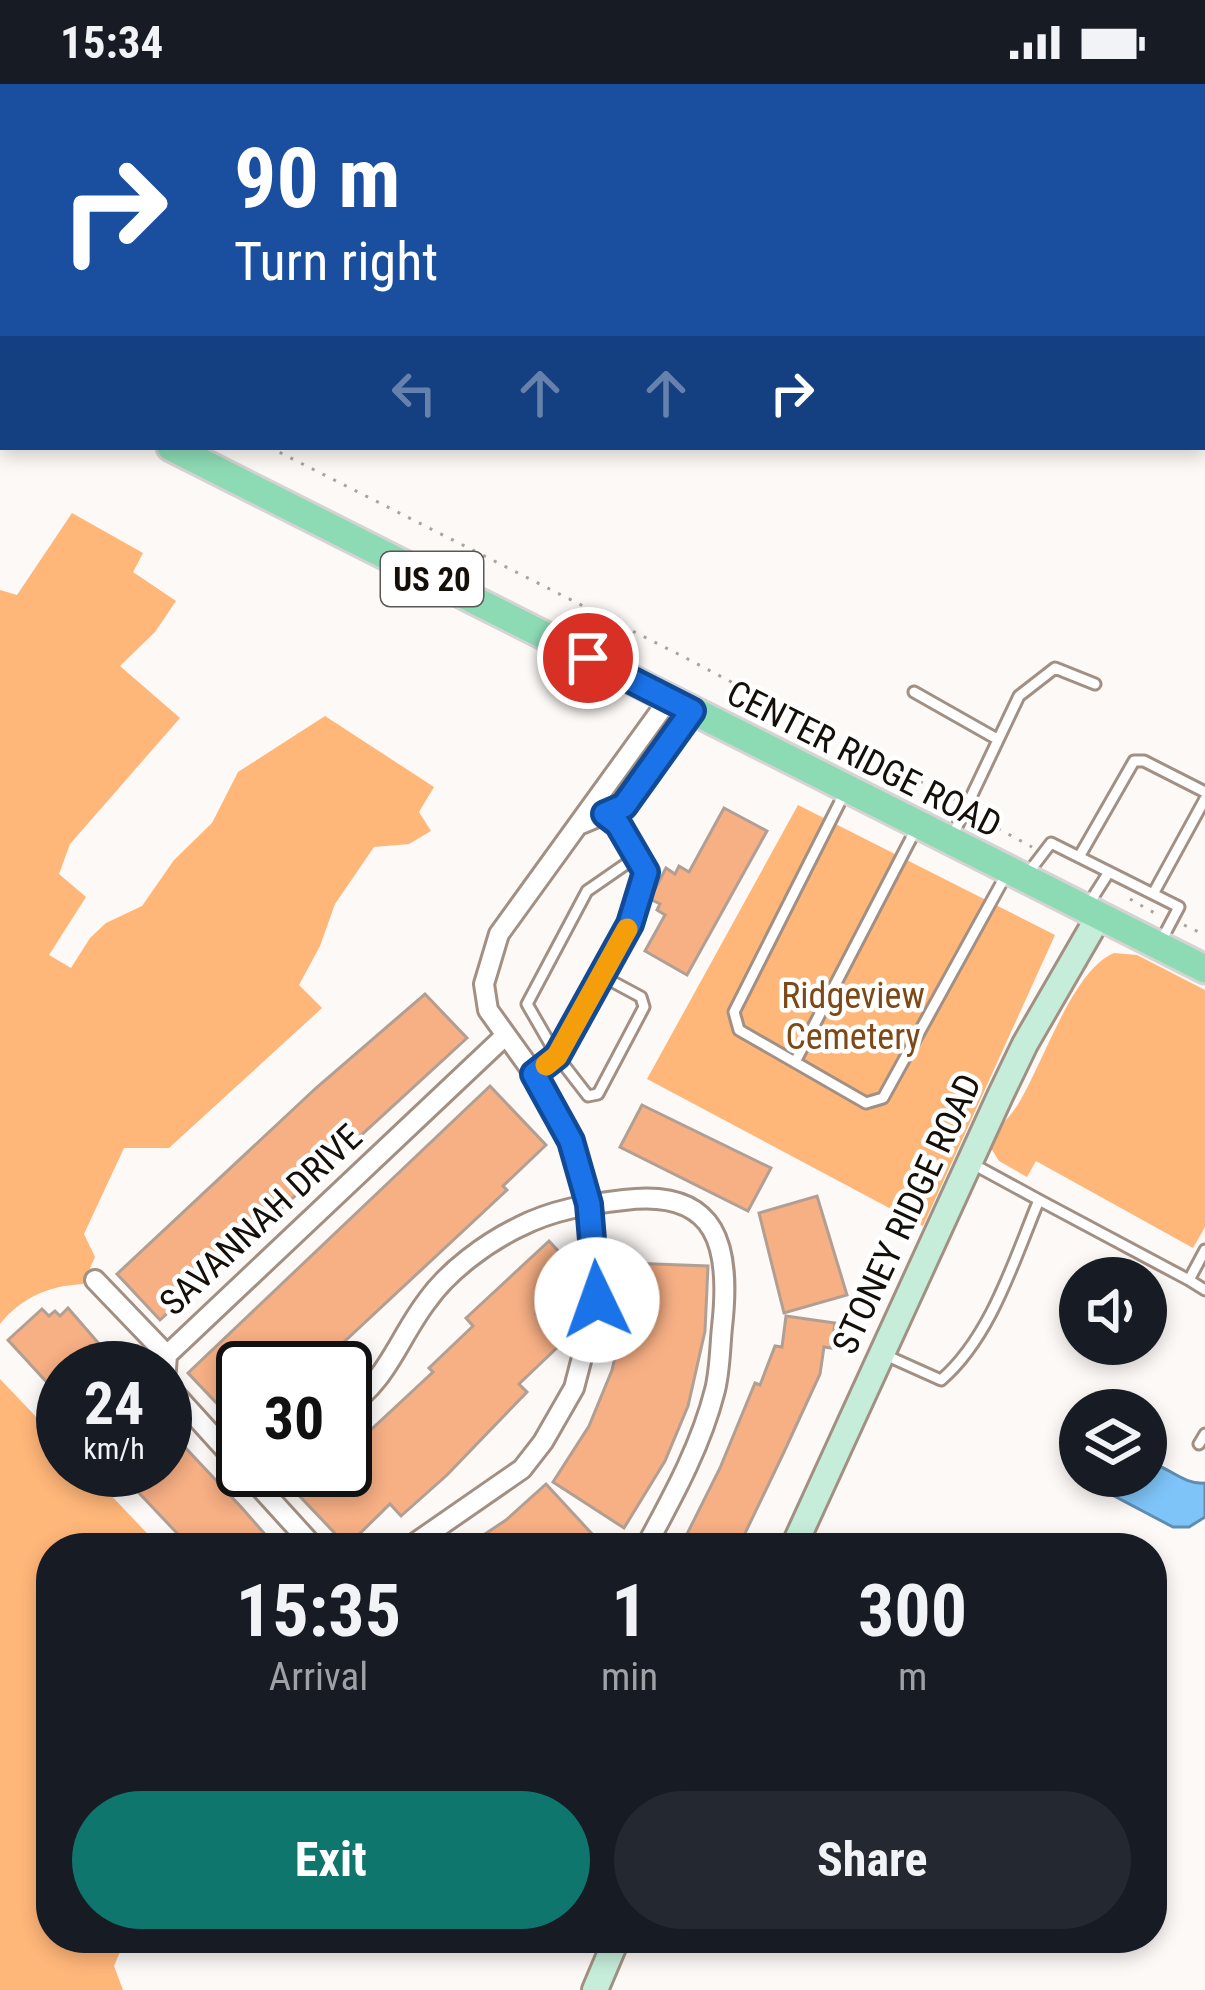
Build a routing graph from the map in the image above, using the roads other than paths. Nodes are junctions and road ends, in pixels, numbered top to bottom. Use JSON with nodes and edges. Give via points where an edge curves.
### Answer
{"nodes":[{"id":1,"x":177,"y":450,"type":"edge"},
{"id":2,"x":1095,"y":684,"type":"dead end"},
{"id":3,"x":914,"y":692,"type":"dead end"},
{"id":4,"x":681,"y":705,"type":"junction"},
{"id":5,"x":997,"y":740,"type":"junction"},
{"id":6,"x":846,"y":790,"type":"junction"},
{"id":7,"x":1205,"y":796,"type":"edge"},
{"id":8,"x":599,"y":810,"type":"junction"},
{"id":9,"x":917,"y":826,"type":"junction"},
{"id":10,"x":950,"y":842,"type":"junction"},
{"id":11,"x":640,"y":856,"type":"junction"},
{"id":12,"x":1079,"y":857,"type":"junction"},
{"id":13,"x":1109,"y":872,"type":"junction"},
{"id":14,"x":1015,"y":876,"type":"junction"},
{"id":15,"x":1153,"y":894,"type":"junction"},
{"id":16,"x":1092,"y":913,"type":"junction"},
{"id":17,"x":1159,"y":946,"type":"junction"},
{"id":18,"x":1205,"y":969,"type":"edge"},
{"id":19,"x":602,"y":976,"type":"junction"},
{"id":20,"x":506,"y":1035,"type":"junction"},
{"id":21,"x":557,"y":1056,"type":"junction"},
{"id":22,"x":795,"y":1062,"type":"junction"},
{"id":23,"x":534,"y":1074,"type":"junction"},
{"id":24,"x":970,"y":1162,"type":"junction"},
{"id":25,"x":1039,"y":1200,"type":"junction"},
{"id":26,"x":589,"y":1204,"type":"junction"},
{"id":27,"x":1205,"y":1250,"type":"edge"},
{"id":28,"x":95,"y":1280,"type":"dead end"},
{"id":29,"x":1189,"y":1280,"type":"junction"},
{"id":30,"x":1205,"y":1290,"type":"edge"},
{"id":31,"x":154,"y":1341,"type":"edge"},
{"id":32,"x":182,"y":1341,"type":"edge"},
{"id":33,"x":883,"y":1354,"type":"junction"},
{"id":34,"x":372,"y":1387,"type":"edge"},
{"id":35,"x":192,"y":1412,"type":"edge"},
{"id":36,"x":216,"y":1439,"type":"edge"},
{"id":37,"x":269,"y":1497,"type":"edge"},
{"id":38,"x":301,"y":1533,"type":"edge"},
{"id":39,"x":429,"y":1533,"type":"edge"},
{"id":40,"x":653,"y":1533,"type":"edge"},
{"id":41,"x":801,"y":1533,"type":"edge"},
{"id":42,"x":611,"y":1953,"type":"edge"},
{"id":43,"x":595,"y":1990,"type":"edge"}],
"edges":[{"from":1,"to":4,"type":"main road","name":"CENTER RIDGE ROAD","number":"US 20"},
{"from":2,"to":5,"type":"lane","via":[[1055,668],[1019,696]]},
{"from":3,"to":5,"type":"lane"},
{"from":4,"to":6,"type":"main road","name":"CENTER RIDGE ROAD","number":"US 20"},
{"from":4,"to":8,"type":"street"},
{"from":5,"to":10,"type":"lane"},
{"from":6,"to":9,"type":"main road","name":"CENTER RIDGE ROAD","number":"US 20"},
{"from":6,"to":22,"type":"lane","via":[[734,1012],[739,1030]]},
{"from":7,"to":12,"type":"lane","via":[[1138,759]]},
{"from":7,"to":15,"type":"lane"},
{"from":8,"to":11,"type":"lane"},
{"from":8,"to":20,"type":"street","via":[[577,826],[492,953],[488,1010]]},
{"from":9,"to":10,"type":"main road","name":"CENTER RIDGE ROAD","number":"US 20"},
{"from":9,"to":22,"type":"lane"},
{"from":10,"to":14,"type":"main road","name":"CENTER RIDGE ROAD","number":"US 20"},
{"from":11,"to":19,"type":"lane","via":[[646,872],[633,916]]},
{"from":11,"to":21,"type":"lane","via":[[586,891],[529,998],[531,1016]]},
{"from":12,"to":13,"type":"lane"},
{"from":12,"to":14,"type":"lane","via":[[1051,844]]},
{"from":13,"to":15,"type":"lane"},
{"from":13,"to":16,"type":"lane"},
{"from":14,"to":16,"type":"main road","name":"CENTER RIDGE ROAD","number":"US 20"},
{"from":14,"to":22,"type":"lane","via":[[883,1098],[866,1103]]},
{"from":15,"to":17,"type":"lane","via":[[1179,907]]},
{"from":16,"to":17,"type":"main road","name":"CENTER RIDGE ROAD","number":"US 20"},
{"from":16,"to":24,"type":"street","name":"STONEY RIDGE ROAD"},
{"from":17,"to":18,"type":"main road","name":"CENTER RIDGE ROAD","number":"US 20"},
{"from":19,"to":21,"type":"lane"},
{"from":19,"to":21,"type":"lane","via":[[644,1007],[598,1094],[583,1094]]},
{"from":20,"to":23,"type":"street"},
{"from":20,"to":32,"type":"street","name":"SAVANNAH DRIVE"},
{"from":21,"to":23,"type":"lane"},
{"from":23,"to":26,"type":"street","via":[[571,1141]]},
{"from":24,"to":25,"type":"lane"},
{"from":24,"to":33,"type":"street","name":"STONEY RIDGE ROAD"},
{"from":25,"to":29,"type":"lane"},
{"from":25,"to":33,"type":"lane","via":[[998,1298],[955,1367],[940,1380]]},
{"from":26,"to":34,"type":"street","via":[[517,1227],[460,1267],[425,1302]]},
{"from":26,"to":39,"type":"street","via":[[597,1300],[574,1388],[522,1469]]},
{"from":26,"to":40,"type":"street","via":[[675,1200],[697,1211],[724,1253],[716,1389]]},
{"from":27,"to":29,"type":"lane"},
{"from":28,"to":31,"type":"street"},
{"from":29,"to":30,"type":"lane"},
{"from":33,"to":41,"type":"street","name":"STONEY RIDGE ROAD"},
{"from":35,"to":36,"type":"street","name":"SAVANNAH DRIVE"},
{"from":37,"to":38,"type":"street","name":"SAVANNAH DRIVE"},
{"from":42,"to":43,"type":"street"}]}
